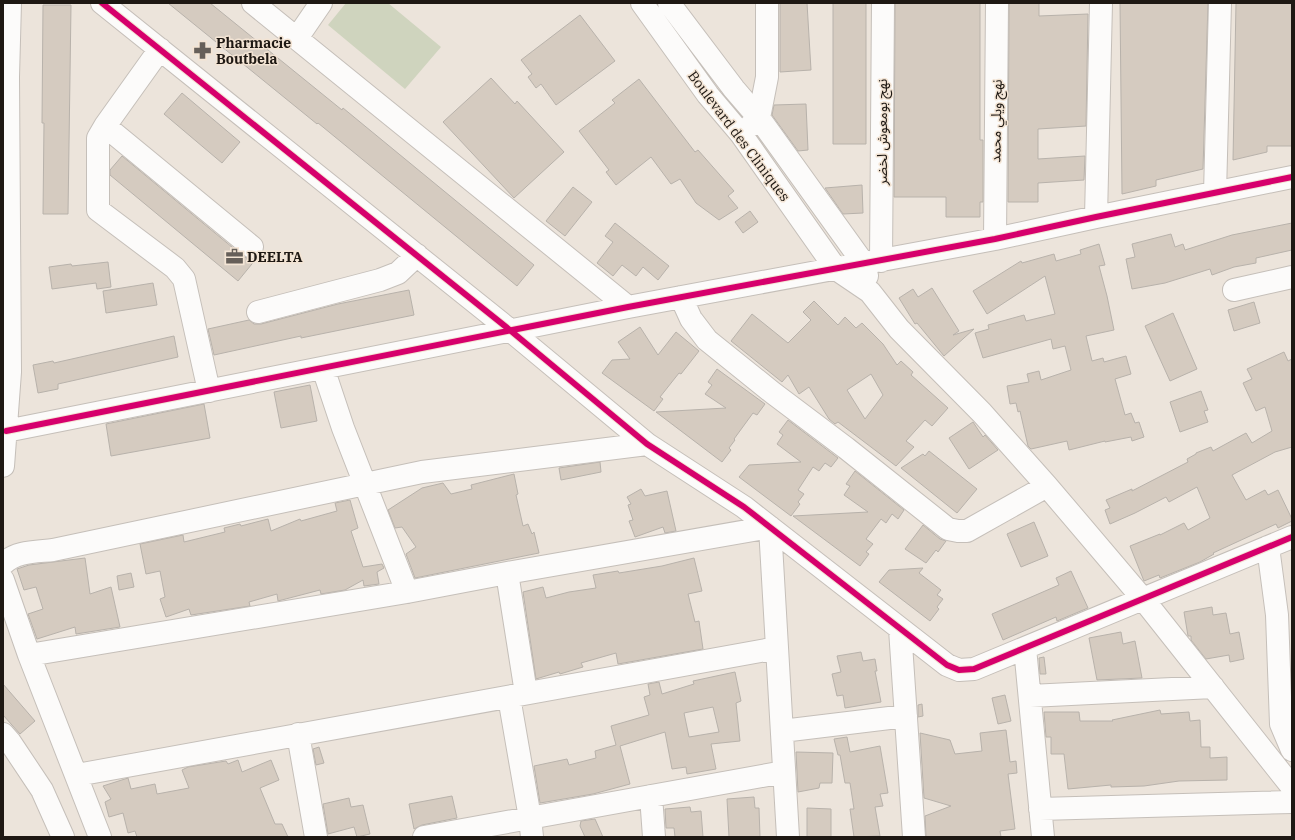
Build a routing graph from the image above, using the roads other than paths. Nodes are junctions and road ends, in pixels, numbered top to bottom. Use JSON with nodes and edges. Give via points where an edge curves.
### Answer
{"nodes":[{"id":1,"x":10,"y":3,"type":"edge"},
{"id":2,"x":102,"y":3,"type":"edge"},
{"id":3,"x":253,"y":3,"type":"edge"},
{"id":4,"x":321,"y":3,"type":"edge"},
{"id":5,"x":642,"y":3,"type":"edge"},
{"id":6,"x":669,"y":3,"type":"edge"},
{"id":7,"x":768,"y":3,"type":"edge"},
{"id":8,"x":883,"y":3,"type":"edge"},
{"id":9,"x":997,"y":3,"type":"edge"},
{"id":10,"x":1101,"y":3,"type":"edge"},
{"id":11,"x":1220,"y":3,"type":"edge"},
{"id":12,"x":297,"y":38,"type":"junction"},
{"id":13,"x":160,"y":49,"type":"junction"},
{"id":14,"x":5,"y":76,"type":"edge"},
{"id":15,"x":759,"y":118,"type":"junction"},
{"id":16,"x":105,"y":126,"type":"junction"},
{"id":17,"x":741,"y":134,"type":"junction"},
{"id":18,"x":1292,"y":177,"type":"edge"},
{"id":19,"x":1215,"y":193,"type":"junction"},
{"id":20,"x":1096,"y":217,"type":"junction"},
{"id":21,"x":995,"y":239,"type":"junction"},
{"id":22,"x":252,"y":247,"type":"dead end"},
{"id":23,"x":417,"y":256,"type":"junction"},
{"id":24,"x":873,"y":262,"type":"junction"},
{"id":25,"x":836,"y":269,"type":"junction"},
{"id":26,"x":1292,"y":277,"type":"edge"},
{"id":27,"x":1234,"y":290,"type":"dead end"},
{"id":28,"x":870,"y":292,"type":"junction"},
{"id":29,"x":681,"y":297,"type":"junction"},
{"id":30,"x":628,"y":307,"type":"junction"},
{"id":31,"x":258,"y":312,"type":"dead end"},
{"id":32,"x":511,"y":330,"type":"junction"},
{"id":33,"x":323,"y":368,"type":"junction"},
{"id":34,"x":209,"y":391,"type":"junction"},
{"id":35,"x":6,"y":431,"type":"junction"},
{"id":36,"x":647,"y":444,"type":"junction"},
{"id":37,"x":3,"y":466,"type":"edge"},
{"id":38,"x":366,"y":484,"type":"junction"},
{"id":39,"x":1048,"y":486,"type":"junction"},
{"id":40,"x":770,"y":527,"type":"junction"},
{"id":41,"x":1292,"y":537,"type":"edge"},
{"id":42,"x":1268,"y":547,"type":"junction"},
{"id":43,"x":3,"y":564,"type":"edge"},
{"id":44,"x":507,"y":573,"type":"junction"},
{"id":45,"x":3,"y":580,"type":"edge"},
{"id":46,"x":407,"y":592,"type":"junction"},
{"id":47,"x":1143,"y":599,"type":"junction"},
{"id":48,"x":900,"y":629,"type":"junction"},
{"id":49,"x":777,"y":648,"type":"junction"},
{"id":50,"x":1025,"y":648,"type":"junction"},
{"id":51,"x":29,"y":656,"type":"junction"},
{"id":52,"x":1213,"y":687,"type":"junction"},
{"id":53,"x":517,"y":695,"type":"junction"},
{"id":54,"x":1030,"y":696,"type":"junction"},
{"id":55,"x":906,"y":716,"type":"junction"},
{"id":56,"x":782,"y":731,"type":"junction"},
{"id":57,"x":3,"y":734,"type":"edge"},
{"id":58,"x":298,"y":734,"type":"junction"},
{"id":59,"x":1292,"y":750,"type":"edge"},
{"id":60,"x":784,"y":772,"type":"junction"},
{"id":61,"x":77,"y":774,"type":"junction"},
{"id":62,"x":1292,"y":787,"type":"edge"},
{"id":63,"x":651,"y":796,"type":"junction"},
{"id":64,"x":1292,"y":802,"type":"edge"},
{"id":65,"x":1040,"y":809,"type":"junction"},
{"id":66,"x":531,"y":827,"type":"edge"},
{"id":67,"x":63,"y":837,"type":"edge"},
{"id":68,"x":100,"y":837,"type":"edge"},
{"id":69,"x":316,"y":837,"type":"edge"},
{"id":70,"x":424,"y":837,"type":"edge"},
{"id":71,"x":654,"y":837,"type":"edge"},
{"id":72,"x":788,"y":837,"type":"edge"},
{"id":73,"x":914,"y":837,"type":"edge"},
{"id":74,"x":1043,"y":837,"type":"edge"}],
"edges":[{"from":1,"to":14,"type":"street"},
{"from":2,"to":13,"type":"street"},
{"from":3,"to":12,"type":"street"},
{"from":4,"to":12,"type":"street"},
{"from":5,"to":17,"type":"street","name":"Boulevard des Cliniques","via":[[708,95]]},
{"from":6,"to":15,"type":"street","name":"Boulevard des Cliniques"},
{"from":7,"to":15,"type":"street","via":[[767,77]]},
{"from":8,"to":24,"type":"street","name":"نهج بومعوش لخضر"},
{"from":9,"to":21,"type":"street","name":"نهج ويلي محمد"},
{"from":10,"to":20,"type":"street"},
{"from":11,"to":19,"type":"street"},
{"from":12,"to":30,"type":"street"},
{"from":13,"to":16,"type":"street"},
{"from":13,"to":23,"type":"street"},
{"from":14,"to":35,"type":"street","via":[[10,372]]},
{"from":15,"to":17,"type":"street"},
{"from":15,"to":24,"type":"street","name":"Boulevard des Cliniques"},
{"from":16,"to":22,"type":"street"},
{"from":16,"to":34,"type":"street","via":[[98,138],[98,210],[175,268],[184,278]]},
{"from":17,"to":25,"type":"street","name":"Boulevard des Cliniques"},
{"from":18,"to":19,"type":"street"},
{"from":19,"to":20,"type":"street"},
{"from":20,"to":21,"type":"street"},
{"from":21,"to":24,"type":"street"},
{"from":23,"to":31,"type":"street","via":[[398,273],[380,280]]},
{"from":23,"to":32,"type":"street"},
{"from":24,"to":25,"type":"street"},
{"from":24,"to":28,"type":"street"},
{"from":25,"to":28,"type":"street"},
{"from":25,"to":29,"type":"street"},
{"from":26,"to":27,"type":"street"},
{"from":28,"to":39,"type":"street","via":[[899,329],[982,413]]},
{"from":29,"to":30,"type":"street"},
{"from":29,"to":39,"type":"street","via":[[691,319],[707,340],[948,529],[967,530]]},
{"from":30,"to":32,"type":"street"},
{"from":32,"to":33,"type":"street"},
{"from":32,"to":36,"type":"street"},
{"from":33,"to":34,"type":"street"},
{"from":33,"to":38,"type":"street","via":[[343,428]]},
{"from":34,"to":35,"type":"street"},
{"from":35,"to":37,"type":"street"},
{"from":36,"to":38,"type":"street","via":[[422,472]]},
{"from":36,"to":40,"type":"street","via":[[744,507]]},
{"from":38,"to":43,"type":"street","via":[[53,550],[20,554],[9,558]]},
{"from":38,"to":46,"type":"street"},
{"from":39,"to":47,"type":"street"},
{"from":40,"to":44,"type":"street"},
{"from":40,"to":48,"type":"street"},
{"from":40,"to":49,"type":"street"},
{"from":41,"to":42,"type":"street"},
{"from":42,"to":47,"type":"street"},
{"from":42,"to":59,"type":"street","via":[[1277,615],[1281,724]]},
{"from":44,"to":46,"type":"street"},
{"from":44,"to":53,"type":"street"},
{"from":45,"to":51,"type":"street"},
{"from":46,"to":51,"type":"street"},
{"from":47,"to":50,"type":"street"},
{"from":47,"to":52,"type":"street"},
{"from":48,"to":50,"type":"street","via":[[947,665],[960,670],[974,669]]},
{"from":48,"to":55,"type":"street"},
{"from":49,"to":53,"type":"street"},
{"from":49,"to":56,"type":"street"},
{"from":50,"to":54,"type":"street"},
{"from":51,"to":61,"type":"street"},
{"from":52,"to":54,"type":"street"},
{"from":52,"to":62,"type":"street"},
{"from":53,"to":58,"type":"street"},
{"from":53,"to":66,"type":"street"},
{"from":54,"to":65,"type":"street"},
{"from":55,"to":56,"type":"street"},
{"from":55,"to":73,"type":"street"},
{"from":56,"to":60,"type":"street"},
{"from":57,"to":67,"type":"street","via":[[42,790]]},
{"from":58,"to":61,"type":"street"},
{"from":58,"to":69,"type":"street"},
{"from":60,"to":63,"type":"street"},
{"from":60,"to":72,"type":"street"},
{"from":61,"to":68,"type":"street"},
{"from":63,"to":66,"type":"street"},
{"from":63,"to":71,"type":"street"},
{"from":64,"to":65,"type":"street"},
{"from":65,"to":74,"type":"street"},
{"from":66,"to":70,"type":"street"}]}
